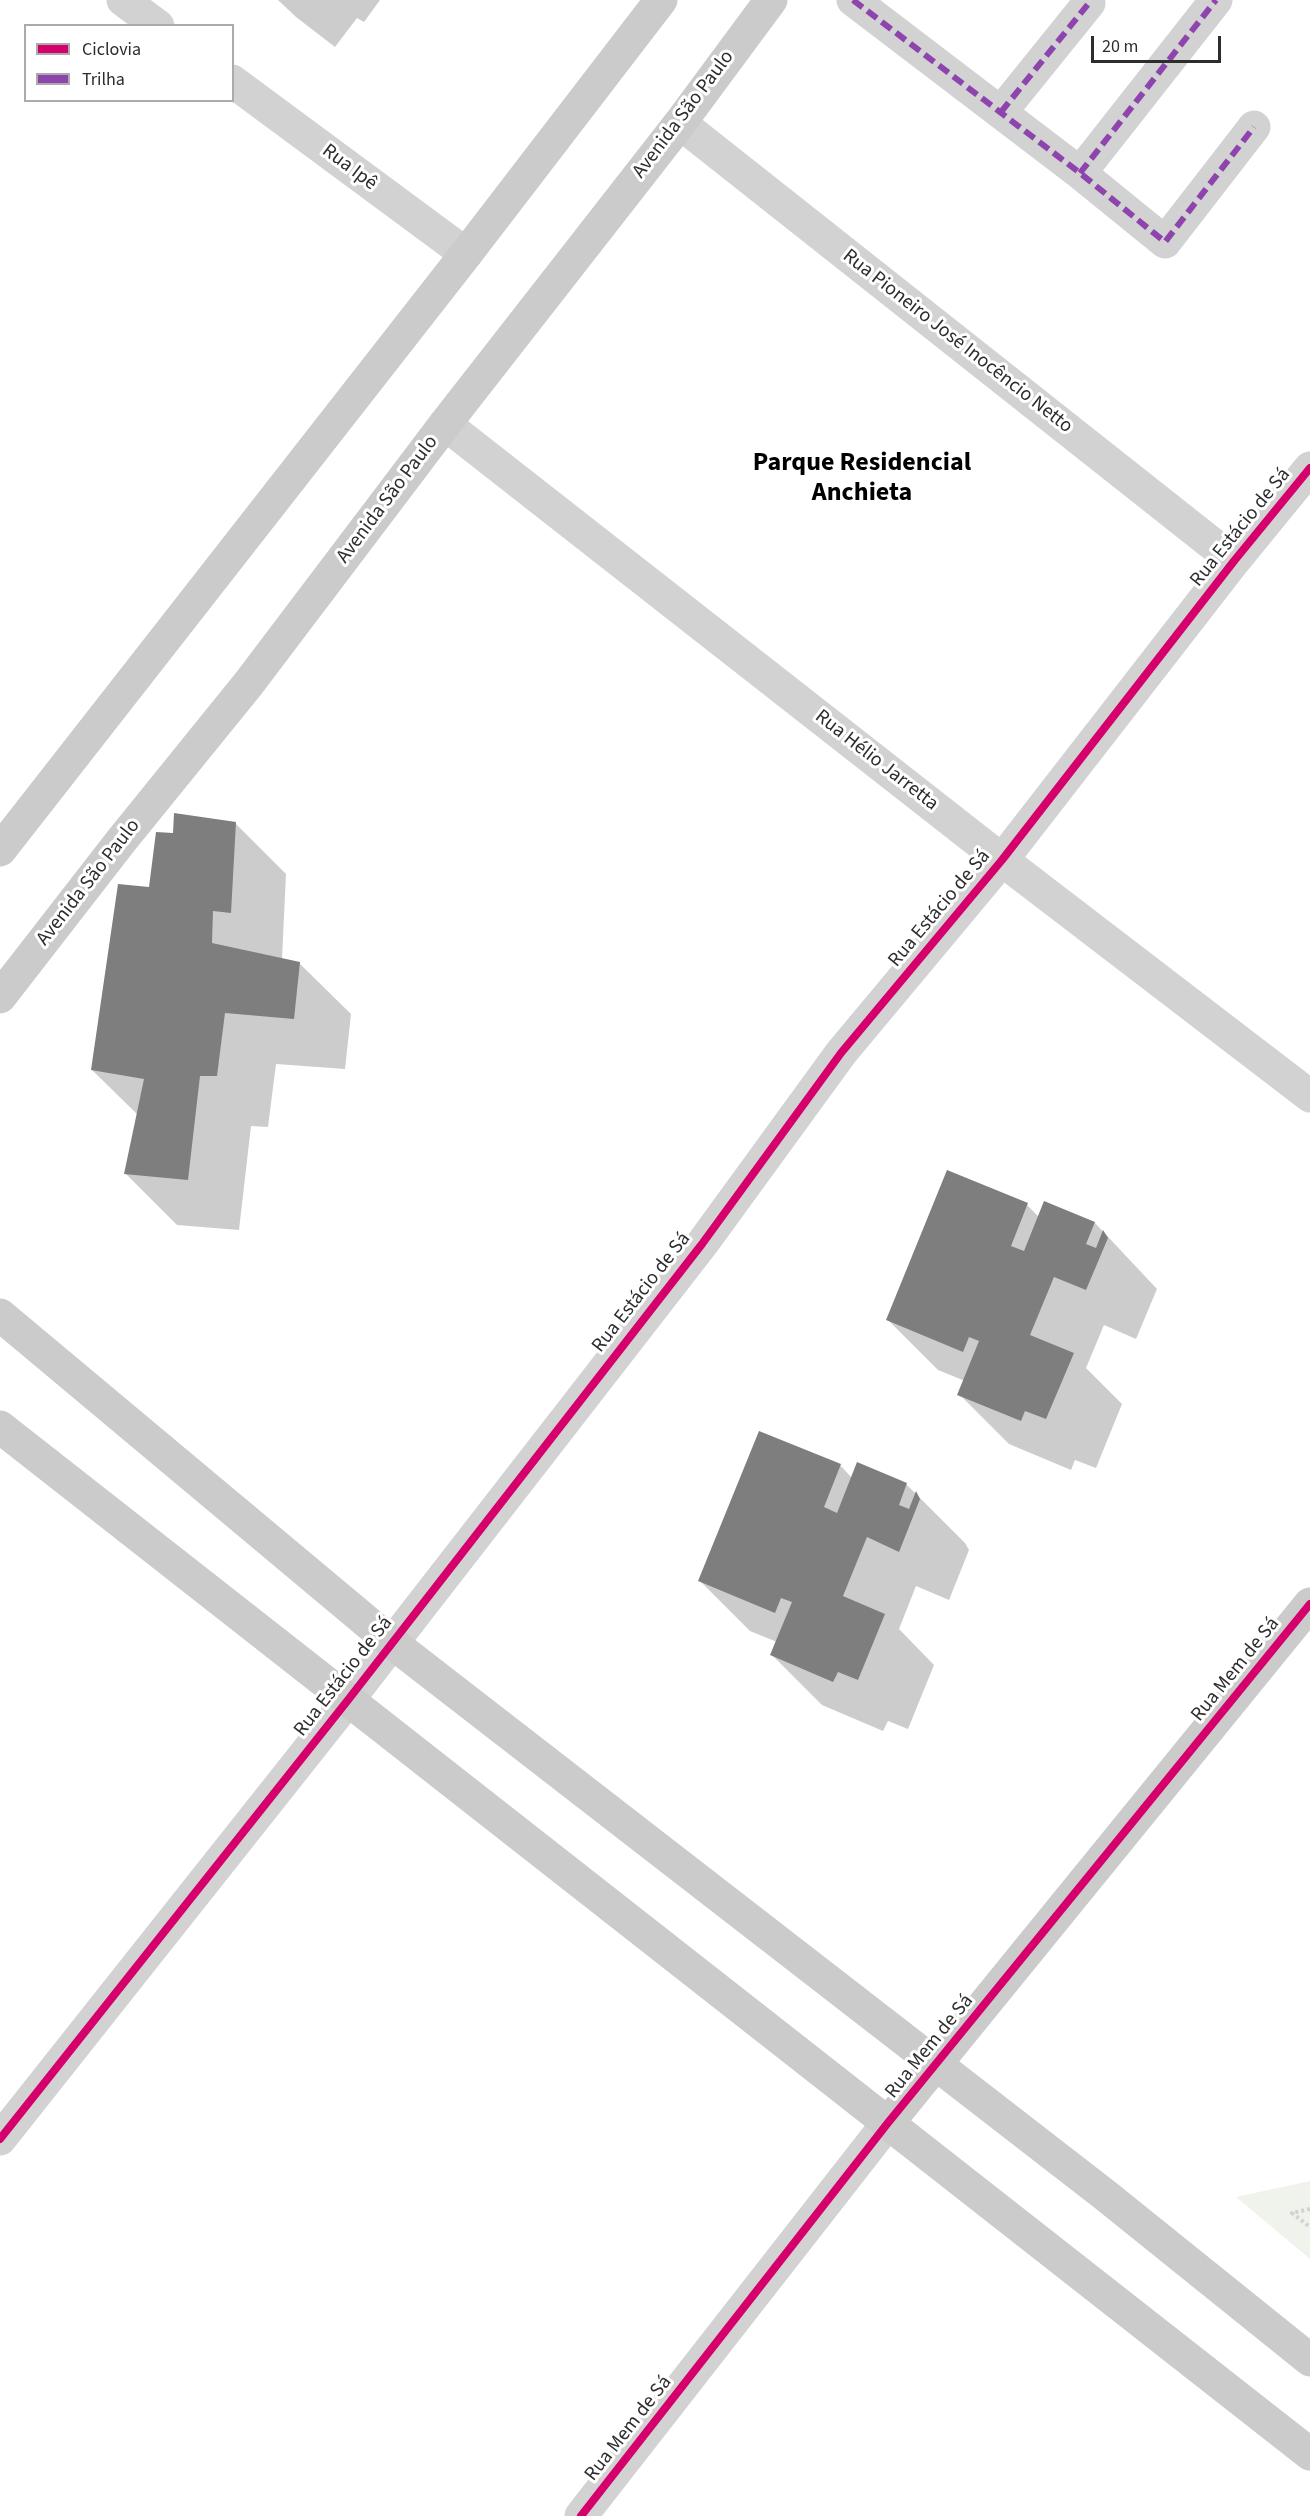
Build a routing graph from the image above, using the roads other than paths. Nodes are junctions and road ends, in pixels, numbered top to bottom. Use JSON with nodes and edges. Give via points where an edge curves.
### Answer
{"nodes":[{"id":1,"x":123,"y":0,"type":"edge"},
{"id":2,"x":661,"y":0,"type":"edge"},
{"id":3,"x":771,"y":0,"type":"edge"},
{"id":4,"x":853,"y":0,"type":"edge"},
{"id":5,"x":1216,"y":0,"type":"edge"},
{"id":6,"x":1089,"y":3,"type":"dead end"},
{"id":7,"x":155,"y":24,"type":"edge"},
{"id":8,"x":234,"y":82,"type":"edge"},
{"id":9,"x":1001,"y":112,"type":"junction"},
{"id":10,"x":680,"y":123,"type":"junction"},
{"id":11,"x":1254,"y":127,"type":"dead end"},
{"id":12,"x":1080,"y":173,"type":"junction"},
{"id":13,"x":466,"y":254,"type":"junction"},
{"id":14,"x":445,"y":424,"type":"junction"},
{"id":15,"x":1310,"y":468,"type":"edge"},
{"id":16,"x":1234,"y":561,"type":"junction"},
{"id":17,"x":0,"y":850,"type":"edge"},
{"id":18,"x":1002,"y":860,"type":"junction"},
{"id":19,"x":0,"y":997,"type":"edge"},
{"id":20,"x":1310,"y":1096,"type":"edge"},
{"id":21,"x":0,"y":1315,"type":"edge"},
{"id":22,"x":0,"y":1427,"type":"edge"},
{"id":23,"x":1310,"y":1604,"type":"edge"},
{"id":24,"x":391,"y":1642,"type":"junction"},
{"id":25,"x":348,"y":1700,"type":"junction"},
{"id":26,"x":936,"y":2066,"type":"junction"},
{"id":27,"x":887,"y":2124,"type":"junction"},
{"id":28,"x":0,"y":2139,"type":"edge"},
{"id":29,"x":1310,"y":2360,"type":"edge"},
{"id":30,"x":1310,"y":2454,"type":"edge"},
{"id":31,"x":581,"y":2516,"type":"edge"}],
"edges":[{"from":1,"to":7,"type":"street"},
{"from":2,"to":13,"type":"main road"},
{"from":3,"to":10,"type":"main road","name":"Avenida São Paulo"},
{"from":4,"to":9,"type":"street"},
{"from":5,"to":12,"type":"street"},
{"from":6,"to":9,"type":"street"},
{"from":8,"to":13,"type":"street","name":"Rua Ipê"},
{"from":9,"to":12,"type":"street"},
{"from":10,"to":14,"type":"main road","name":"Avenida São Paulo"},
{"from":10,"to":16,"type":"street","name":"Rua Pioneiro José Inocêncio Netto"},
{"from":11,"to":12,"type":"street","via":[[1165,242]]},
{"from":13,"to":17,"type":"main road"},
{"from":14,"to":18,"type":"street","name":"Rua Hélio Jarretta"},
{"from":14,"to":19,"type":"main road","name":"Avenida São Paulo","via":[[249,683]]},
{"from":15,"to":16,"type":"street","name":"Rua Estácio de Sá"},
{"from":16,"to":18,"type":"street","name":"Rua Estácio de Sá"},
{"from":18,"to":20,"type":"street","name":"Rua Hélio Jarretta"},
{"from":18,"to":24,"type":"street","name":"Rua Estácio de Sá","via":[[841,1053],[702,1244]]},
{"from":21,"to":24,"type":"main road"},
{"from":22,"to":25,"type":"main road"},
{"from":23,"to":26,"type":"main road","name":"Rua Mem de Sá"},
{"from":24,"to":25,"type":"street","name":"Rua Estácio de Sá"},
{"from":24,"to":26,"type":"main road"},
{"from":25,"to":27,"type":"main road"},
{"from":25,"to":28,"type":"street","name":"Rua Estácio de Sá"},
{"from":26,"to":27,"type":"main road","name":"Rua Mem de Sá"},
{"from":26,"to":29,"type":"main road","via":[[1105,2195]]},
{"from":27,"to":30,"type":"main road"},
{"from":27,"to":31,"type":"street","name":"Rua Mem de Sá"}]}
